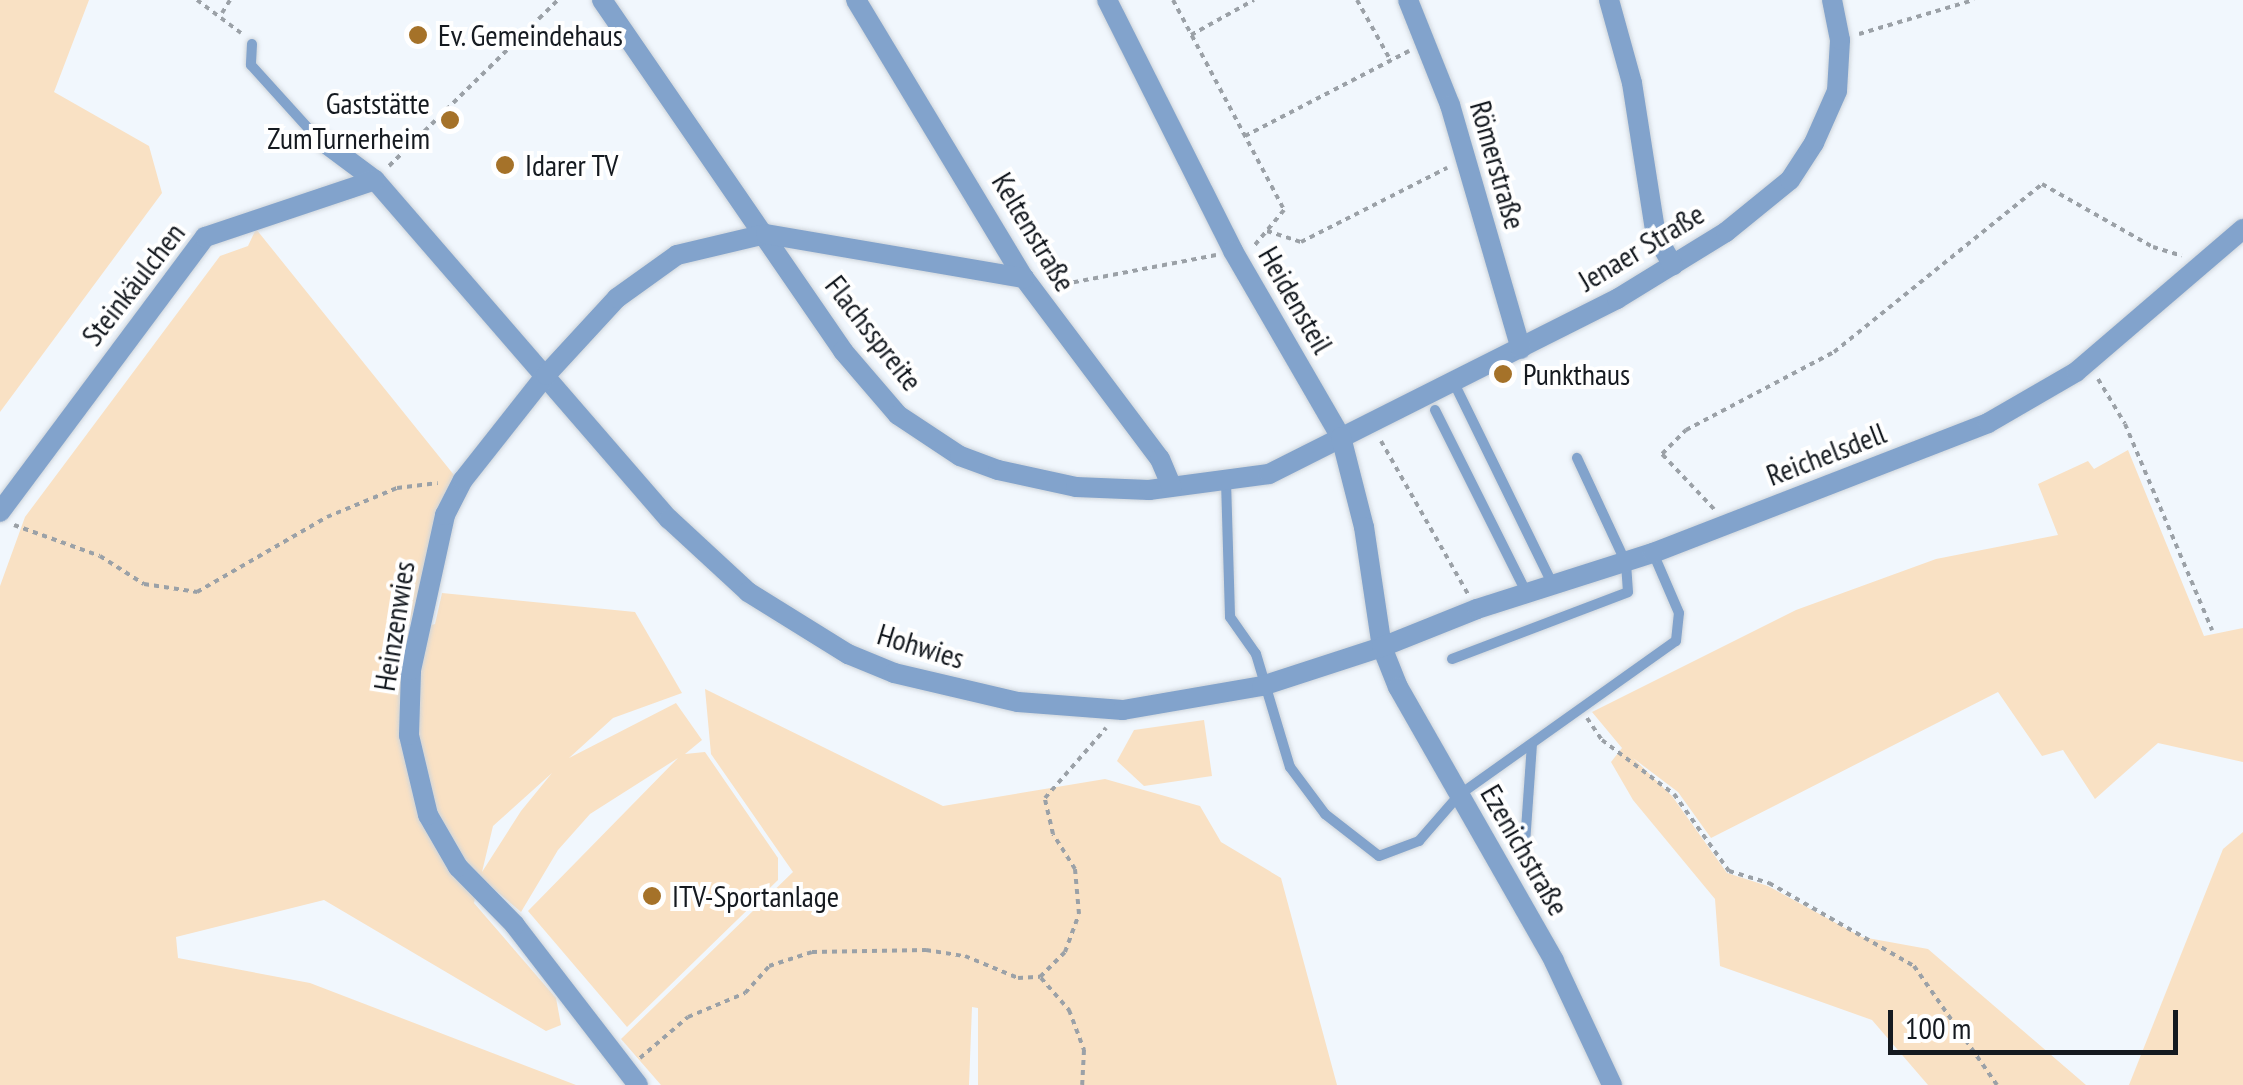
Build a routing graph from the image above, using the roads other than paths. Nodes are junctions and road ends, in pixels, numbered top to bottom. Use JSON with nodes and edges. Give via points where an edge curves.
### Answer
{"nodes":[{"id":1,"x":602,"y":0,"type":"edge"},
{"id":2,"x":856,"y":0,"type":"edge"},
{"id":3,"x":1108,"y":0,"type":"edge"},
{"id":4,"x":1408,"y":0,"type":"edge"},
{"id":5,"x":1609,"y":0,"type":"edge"},
{"id":6,"x":1832,"y":0,"type":"edge"},
{"id":7,"x":252,"y":44,"type":"road end"},
{"id":8,"x":317,"y":138,"type":"joint"},
{"id":9,"x":375,"y":180,"type":"junction"},
{"id":10,"x":2243,"y":230,"type":"edge"},
{"id":11,"x":766,"y":234,"type":"junction"},
{"id":12,"x":1673,"y":266,"type":"junction"},
{"id":13,"x":1024,"y":278,"type":"junction"},
{"id":14,"x":1521,"y":349,"type":"junction"},
{"id":15,"x":546,"y":374,"type":"junction"},
{"id":16,"x":1454,"y":383,"type":"junction"},
{"id":17,"x":1435,"y":410,"type":"dead end"},
{"id":18,"x":1341,"y":437,"type":"junction"},
{"id":19,"x":1577,"y":458,"type":"dead end"},
{"id":20,"x":1226,"y":481,"type":"junction"},
{"id":21,"x":1172,"y":488,"type":"junction"},
{"id":22,"x":0,"y":512,"type":"edge"},
{"id":23,"x":1653,"y":553,"type":"junction"},
{"id":24,"x":1626,"y":563,"type":"junction"},
{"id":25,"x":1552,"y":583,"type":"junction"},
{"id":26,"x":1527,"y":594,"type":"junction"},
{"id":27,"x":1382,"y":647,"type":"junction"},
{"id":28,"x":1452,"y":659,"type":"dead end"},
{"id":29,"x":1262,"y":686,"type":"junction"},
{"id":30,"x":1532,"y":744,"type":"junction"},
{"id":31,"x":1459,"y":794,"type":"junction"},
{"id":32,"x":1524,"y":858,"type":"dead end"},
{"id":33,"x":636,"y":1081,"type":"edge"},
{"id":34,"x":1612,"y":1085,"type":"edge"}],
"edges":[{"from":1,"to":11,"type":"street","name":"Flachsspreite"},
{"from":2,"to":13,"type":"street","name":"Keltenstraße"},
{"from":3,"to":18,"type":"street","name":"Heidensteil","via":[[1233,251]]},
{"from":4,"to":14,"type":"street","name":"Römerstraße","via":[[1467,159]]},
{"from":5,"to":12,"type":"street","via":[[1632,84],[1656,236]]},
{"from":6,"to":12,"type":"street","name":"Jenaer Straße","via":[[1840,40],[1837,91],[1790,180]]},
{"from":7,"to":8,"type":"lane","via":[[251,65]]},
{"from":8,"to":9,"type":"street","name":"Hohwies"},
{"from":9,"to":15,"type":"street","name":"Hohwies"},
{"from":9,"to":22,"type":"street","name":"Steinkäulchen","via":[[205,237]]},
{"from":10,"to":23,"type":"street","name":"Reichelsdell","via":[[2086,363],[1988,422]]},
{"from":11,"to":13,"type":"street"},
{"from":11,"to":15,"type":"street","via":[[662,263],[617,298]]},
{"from":11,"to":21,"type":"street","name":"Flachsspreite","via":[[870,385],[927,436],[960,456],[1035,481],[1113,490]]},
{"from":12,"to":14,"type":"street","name":"Jenaer Straße"},
{"from":13,"to":21,"type":"street","name":"Keltenstraße","via":[[1160,460]]},
{"from":14,"to":16,"type":"street","name":"Jenaer Straße"},
{"from":15,"to":29,"type":"street","name":"Hohwies","via":[[692,542],[798,625],[894,673],[962,691],[1123,710]]},
{"from":15,"to":33,"type":"street","name":"Heinzenwies","via":[[462,480],[445,515],[412,670],[409,735],[428,815],[458,867],[515,925]]},
{"from":16,"to":18,"type":"street","name":"Jenaer Straße"},
{"from":16,"to":25,"type":"lane"},
{"from":17,"to":26,"type":"lane"},
{"from":18,"to":20,"type":"street","name":"Flachsspreite","via":[[1268,474]]},
{"from":18,"to":27,"type":"street","name":"Heidensteil","via":[[1364,527]]},
{"from":19,"to":24,"type":"lane"},
{"from":20,"to":21,"type":"street","name":"Flachsspreite"},
{"from":20,"to":29,"type":"lane","via":[[1227,601],[1256,654]]},
{"from":23,"to":24,"type":"street","name":"Reichelsdell"},
{"from":23,"to":30,"type":"lane","via":[[1679,613],[1676,641]]},
{"from":24,"to":25,"type":"street","name":"Reichelsdell"},
{"from":24,"to":28,"type":"lane","via":[[1628,592]]},
{"from":25,"to":26,"type":"street","name":"Reichelsdell"},
{"from":26,"to":27,"type":"street","name":"Reichelsdell"},
{"from":27,"to":29,"type":"street","name":"Hohwies"},
{"from":27,"to":31,"type":"street","name":"Ezenichstraße"},
{"from":29,"to":31,"type":"lane","via":[[1304,790],[1380,856],[1419,841]]},
{"from":30,"to":31,"type":"lane"},
{"from":30,"to":32,"type":"lane"},
{"from":31,"to":34,"type":"street","name":"Ezenichstraße","via":[[1554,961]]}]}
